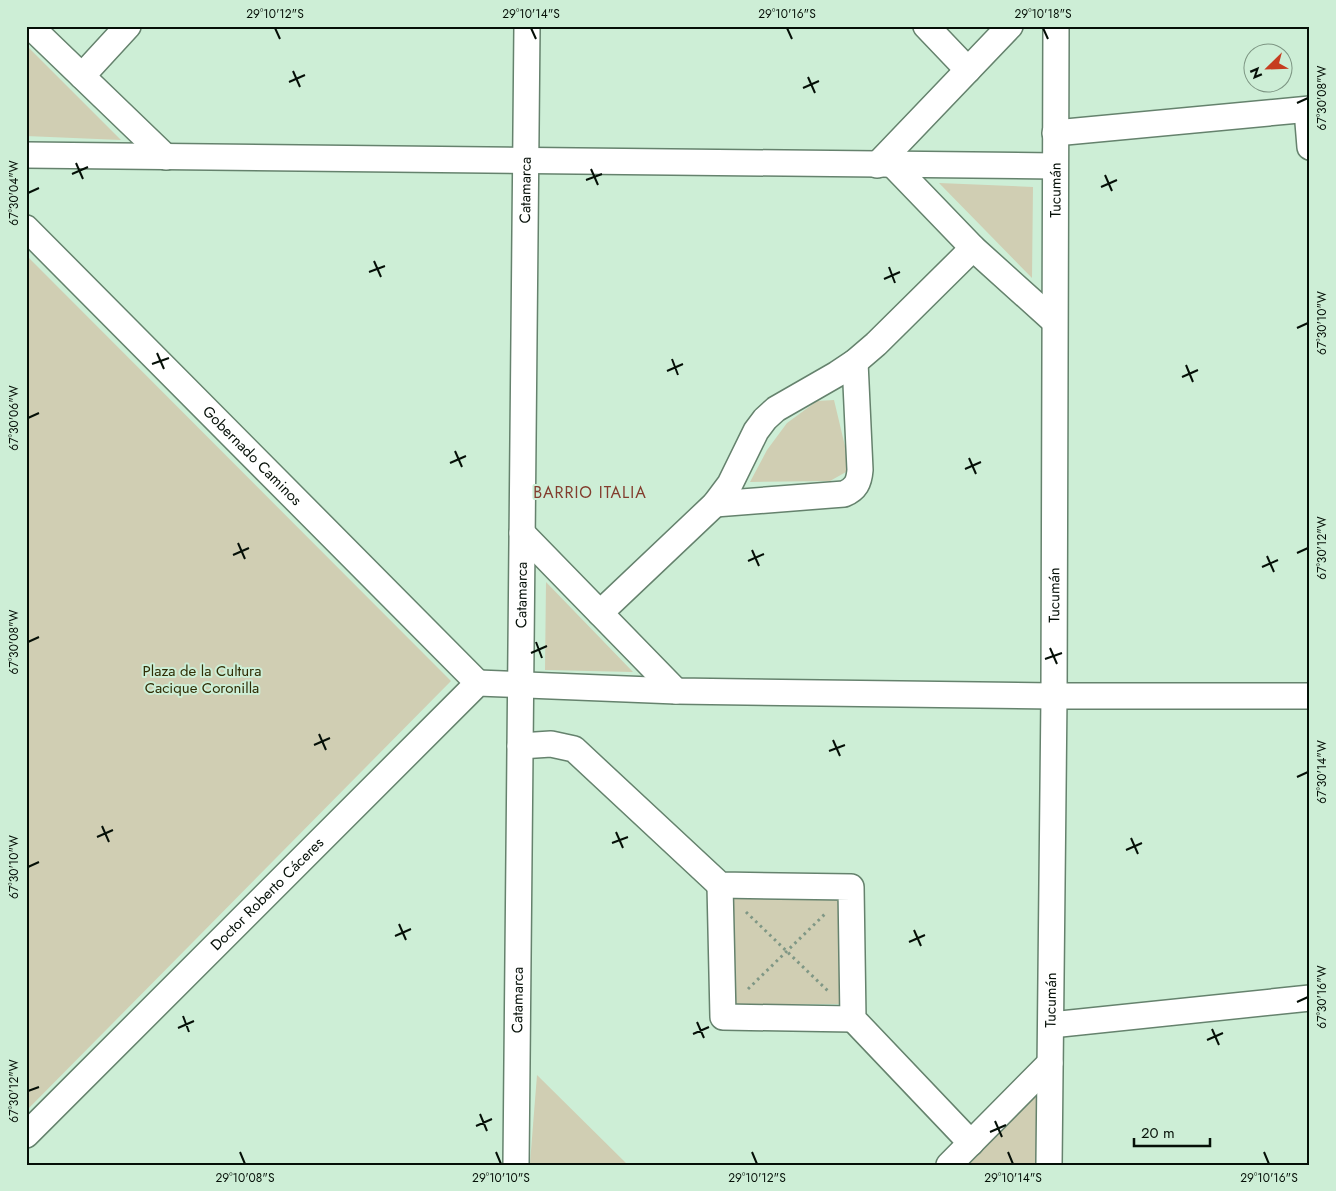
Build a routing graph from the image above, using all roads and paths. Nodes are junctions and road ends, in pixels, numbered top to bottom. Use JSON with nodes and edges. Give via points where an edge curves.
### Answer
{"nodes":[{"id":1,"x":30,"y":26,"type":"edge"},
{"id":2,"x":128,"y":26,"type":"edge"},
{"id":3,"x":527,"y":26,"type":"edge"},
{"id":4,"x":926,"y":26,"type":"edge"},
{"id":5,"x":1010,"y":26,"type":"edge"},
{"id":6,"x":1056,"y":26,"type":"edge"},
{"id":7,"x":968,"y":70,"type":"junction"},
{"id":8,"x":82,"y":76,"type":"junction"},
{"id":9,"x":1308,"y":109,"type":"edge"},
{"id":10,"x":1055,"y":133,"type":"junction"},
{"id":11,"x":1310,"y":147,"type":"edge"},
{"id":12,"x":26,"y":155,"type":"edge"},
{"id":13,"x":166,"y":157,"type":"junction"},
{"id":14,"x":524,"y":161,"type":"junction"},
{"id":15,"x":885,"y":165,"type":"junction"},
{"id":16,"x":1055,"y":166,"type":"junction"},
{"id":17,"x":26,"y":228,"type":"edge"},
{"id":18,"x":972,"y":248,"type":"junction"},
{"id":19,"x":1054,"y":321,"type":"junction"},
{"id":20,"x":855,"y":362,"type":"junction"},
{"id":21,"x":715,"y":504,"type":"junction"},
{"id":22,"x":522,"y":533,"type":"junction"},
{"id":23,"x":600,"y":613,"type":"junction"},
{"id":24,"x":478,"y":683,"type":"junction"},
{"id":25,"x":520,"y":684,"type":"junction"},
{"id":26,"x":676,"y":691,"type":"junction"},
{"id":27,"x":1054,"y":696,"type":"junction"},
{"id":28,"x":1310,"y":696,"type":"edge"},
{"id":29,"x":520,"y":746,"type":"junction"},
{"id":30,"x":720,"y":885,"type":"junction"},
{"id":31,"x":746,"y":912,"type":"dead end"},
{"id":32,"x":827,"y":912,"type":"dead end"},
{"id":33,"x":787,"y":951,"type":"junction"},
{"id":34,"x":746,"y":991,"type":"dead end"},
{"id":35,"x":834,"y":997,"type":"dead end"},
{"id":36,"x":1310,"y":998,"type":"edge"},
{"id":37,"x":853,"y":1020,"type":"junction"},
{"id":38,"x":1051,"y":1025,"type":"junction"},
{"id":39,"x":1050,"y":1064,"type":"junction"},
{"id":40,"x":26,"y":1135,"type":"edge"},
{"id":41,"x":971,"y":1143,"type":"junction"},
{"id":42,"x":516,"y":1165,"type":"edge"},
{"id":43,"x":949,"y":1165,"type":"edge"},
{"id":44,"x":1049,"y":1165,"type":"edge"}],
"edges":[{"from":1,"to":8,"type":"street"},
{"from":2,"to":8,"type":"street"},
{"from":3,"to":14,"type":"street","name":"Catamarca"},
{"from":4,"to":7,"type":"street"},
{"from":5,"to":7,"type":"street"},
{"from":6,"to":10,"type":"street","name":"Tucumán"},
{"from":7,"to":15,"type":"street"},
{"from":8,"to":13,"type":"street"},
{"from":9,"to":10,"type":"street"},
{"from":9,"to":11,"type":"street"},
{"from":10,"to":16,"type":"street","name":"Tucumán"},
{"from":12,"to":13,"type":"street"},
{"from":13,"to":14,"type":"street"},
{"from":14,"to":15,"type":"street"},
{"from":14,"to":22,"type":"street","name":"Catamarca"},
{"from":15,"to":16,"type":"street"},
{"from":15,"to":18,"type":"street"},
{"from":16,"to":19,"type":"street","name":"Tucumán"},
{"from":17,"to":24,"type":"street","name":"Gobernado Caminos"},
{"from":18,"to":19,"type":"street"},
{"from":18,"to":20,"type":"street"},
{"from":19,"to":27,"type":"street","name":"Tucumán"},
{"from":20,"to":21,"type":"street","via":[[776,409],[765,419],[730,484]]},
{"from":20,"to":21,"type":"street","via":[[860,470],[857,485],[844,494]]},
{"from":21,"to":23,"type":"street"},
{"from":22,"to":23,"type":"street"},
{"from":22,"to":25,"type":"street","name":"Catamarca"},
{"from":23,"to":26,"type":"street"},
{"from":24,"to":25,"type":"street"},
{"from":24,"to":40,"type":"street","name":"Doctor Roberto Cáceres"},
{"from":25,"to":26,"type":"street"},
{"from":25,"to":29,"type":"street","name":"Catamarca"},
{"from":26,"to":27,"type":"street"},
{"from":27,"to":28,"type":"street"},
{"from":27,"to":38,"type":"street","name":"Tucumán"},
{"from":29,"to":30,"type":"street","via":[[551,744],[574,749]]},
{"from":29,"to":42,"type":"street","name":"Catamarca"},
{"from":30,"to":37,"type":"street","via":[[723,1017]]},
{"from":30,"to":37,"type":"street","via":[[851,887]]},
{"from":31,"to":33,"type":"path"},
{"from":32,"to":33,"type":"path"},
{"from":33,"to":34,"type":"path"},
{"from":33,"to":35,"type":"path"},
{"from":36,"to":38,"type":"street"},
{"from":37,"to":41,"type":"street"},
{"from":38,"to":39,"type":"street","name":"Tucumán"},
{"from":39,"to":41,"type":"street"},
{"from":39,"to":44,"type":"street","name":"Tucumán"},
{"from":41,"to":43,"type":"street"}]}
